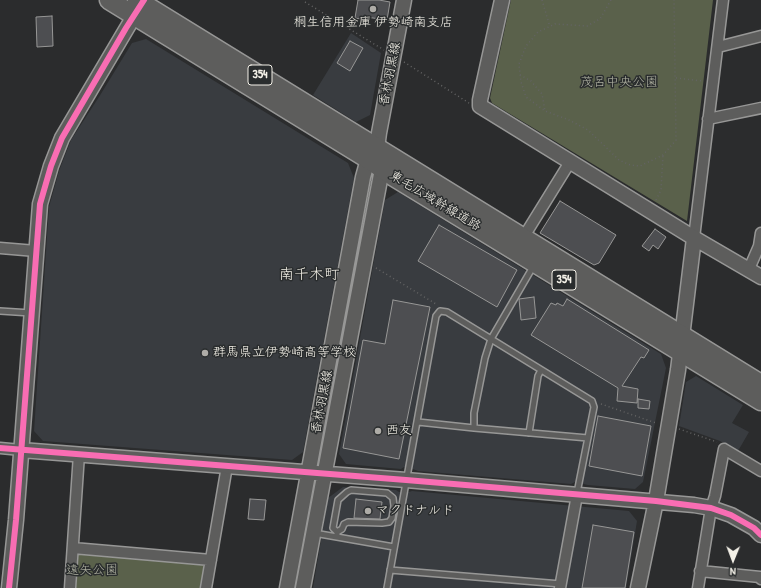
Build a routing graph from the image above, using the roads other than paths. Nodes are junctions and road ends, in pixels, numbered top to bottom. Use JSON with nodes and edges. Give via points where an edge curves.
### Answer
{"nodes":[{"id":1,"x":109,"y":0,"type":"edge"},
{"id":2,"x":404,"y":0,"type":"edge"},
{"id":3,"x":502,"y":0,"type":"edge"},
{"id":4,"x":723,"y":0,"type":"edge"},
{"id":5,"x":139,"y":5,"type":"edge"},
{"id":6,"x":761,"y":36,"type":"edge"},
{"id":7,"x":718,"y":47,"type":"junction"},
{"id":8,"x":761,"y":108,"type":"edge"},
{"id":9,"x":708,"y":119,"type":"junction"},
{"id":10,"x":376,"y":158,"type":"junction"},
{"id":11,"x":570,"y":162,"type":"junction"},
{"id":12,"x":761,"y":233,"type":"edge"},
{"id":13,"x":523,"y":238,"type":"junction"},
{"id":14,"x":694,"y":238,"type":"junction"},
{"id":15,"x":760,"y":246,"type":"edge"},
{"id":16,"x":0,"y":248,"type":"edge"},
{"id":17,"x":36,"y":251,"type":"junction"},
{"id":18,"x":536,"y":262,"type":"junction"},
{"id":19,"x":749,"y":269,"type":"junction"},
{"id":20,"x":761,"y":277,"type":"edge"},
{"id":21,"x":0,"y":311,"type":"edge"},
{"id":22,"x":31,"y":313,"type":"junction"},
{"id":23,"x":491,"y":339,"type":"junction"},
{"id":24,"x":681,"y":344,"type":"junction"},
{"id":25,"x":541,"y":370,"type":"junction"},
{"id":26,"x":761,"y":384,"type":"edge"},
{"id":27,"x":761,"y":401,"type":"edge"},
{"id":28,"x":418,"y":422,"type":"junction"},
{"id":29,"x":474,"y":428,"type":"junction"},
{"id":30,"x":529,"y":433,"type":"junction"},
{"id":31,"x":588,"y":438,"type":"junction"},
{"id":32,"x":0,"y":448,"type":"edge"},
{"id":33,"x":22,"y":450,"type":"junction"},
{"id":34,"x":79,"y":454,"type":"junction"},
{"id":35,"x":227,"y":466,"type":"junction"},
{"id":36,"x":761,"y":471,"type":"edge"},
{"id":37,"x":309,"y":472,"type":"junction"},
{"id":38,"x":324,"y":474,"type":"junction"},
{"id":39,"x":406,"y":480,"type":"junction"},
{"id":40,"x":577,"y":495,"type":"junction"},
{"id":41,"x":656,"y":501,"type":"junction"},
{"id":42,"x":711,"y":508,"type":"junction"},
{"id":43,"x":313,"y":533,"type":"junction"},
{"id":44,"x":337,"y":534,"type":"junction"},
{"id":45,"x":761,"y":535,"type":"edge"},
{"id":46,"x":394,"y":547,"type":"junction"},
{"id":47,"x":73,"y":548,"type":"junction"},
{"id":48,"x":211,"y":560,"type":"junction"},
{"id":49,"x":390,"y":570,"type":"junction"},
{"id":50,"x":700,"y":571,"type":"junction"},
{"id":51,"x":761,"y":579,"type":"edge"},
{"id":52,"x":560,"y":586,"type":"edge"},
{"id":53,"x":10,"y":588,"type":"edge"},
{"id":54,"x":70,"y":588,"type":"edge"},
{"id":55,"x":206,"y":588,"type":"edge"},
{"id":56,"x":287,"y":588,"type":"edge"},
{"id":57,"x":303,"y":588,"type":"edge"},
{"id":58,"x":387,"y":588,"type":"edge"},
{"id":59,"x":638,"y":588,"type":"edge"},
{"id":60,"x":698,"y":588,"type":"edge"}],
"edges":[{"from":1,"to":5,"type":"highway","name":"東毛広域幹線道路","number":"354"},
{"from":2,"to":10,"type":"street","name":"香林羽黒線"},
{"from":3,"to":11,"type":"street","via":[[480,106]]},
{"from":4,"to":7,"type":"street"},
{"from":5,"to":10,"type":"highway","name":"東毛広域幹線道路","number":"354"},
{"from":5,"to":17,"type":"street","via":[[62,138],[40,204]]},
{"from":6,"to":7,"type":"street"},
{"from":7,"to":9,"type":"street"},
{"from":8,"to":9,"type":"street"},
{"from":9,"to":14,"type":"street"},
{"from":10,"to":13,"type":"highway","name":"東毛広域幹線道路","number":"354"},
{"from":10,"to":18,"type":"highway","name":"東毛広域幹線道路","number":"354"},
{"from":10,"to":37,"type":"street","name":"香林羽黒線","via":[[361,188]]},
{"from":10,"to":38,"type":"street","name":"香林羽黒線"},
{"from":11,"to":13,"type":"street"},
{"from":11,"to":14,"type":"street"},
{"from":12,"to":15,"type":"street"},
{"from":13,"to":24,"type":"highway","name":"東毛広域幹線道路","number":"354"},
{"from":14,"to":19,"type":"street"},
{"from":14,"to":24,"type":"street"},
{"from":15,"to":19,"type":"street"},
{"from":16,"to":17,"type":"street"},
{"from":17,"to":22,"type":"street"},
{"from":18,"to":23,"type":"lane"},
{"from":18,"to":24,"type":"highway","name":"東毛広域幹線道路","number":"354"},
{"from":19,"to":20,"type":"street"},
{"from":21,"to":22,"type":"lane"},
{"from":22,"to":33,"type":"street"},
{"from":23,"to":25,"type":"lane"},
{"from":23,"to":28,"type":"lane","via":[[444,310],[438,312]]},
{"from":23,"to":29,"type":"lane","via":[[474,413]]},
{"from":24,"to":26,"type":"highway","name":"東毛広域幹線道路","number":"354"},
{"from":24,"to":27,"type":"highway","name":"東毛広域幹線道路","number":"354"},
{"from":24,"to":41,"type":"street"},
{"from":25,"to":30,"type":"lane"},
{"from":25,"to":31,"type":"lane","via":[[592,401],[594,407]]},
{"from":28,"to":29,"type":"lane"},
{"from":28,"to":39,"type":"lane"},
{"from":29,"to":30,"type":"lane"},
{"from":30,"to":31,"type":"lane"},
{"from":31,"to":40,"type":"lane"},
{"from":32,"to":33,"type":"street"},
{"from":33,"to":34,"type":"street"},
{"from":33,"to":53,"type":"street"},
{"from":34,"to":35,"type":"street"},
{"from":34,"to":47,"type":"street"},
{"from":35,"to":37,"type":"street"},
{"from":35,"to":48,"type":"street"},
{"from":36,"to":42,"type":"street","via":[[724,449]]},
{"from":37,"to":38,"type":"street"},
{"from":37,"to":56,"type":"street","name":"香林羽黒線"},
{"from":38,"to":39,"type":"street"},
{"from":38,"to":43,"type":"street","name":"香林羽黒線"},
{"from":39,"to":40,"type":"street"},
{"from":39,"to":46,"type":"lane"},
{"from":40,"to":41,"type":"street"},
{"from":40,"to":52,"type":"street"},
{"from":41,"to":42,"type":"street"},
{"from":41,"to":59,"type":"street"},
{"from":42,"to":45,"type":"street","via":[[731,515]]},
{"from":42,"to":50,"type":"street"},
{"from":43,"to":44,"type":"lane"},
{"from":43,"to":57,"type":"street","name":"香林羽黒線"},
{"from":44,"to":44,"type":"lane","via":[[333,528],[338,500],[347,492],[351,490],[387,493],[393,498],[394,506],[389,522],[348,522]]},
{"from":44,"to":46,"type":"lane"},
{"from":46,"to":49,"type":"lane"},
{"from":47,"to":48,"type":"street"},
{"from":47,"to":54,"type":"street"},
{"from":48,"to":55,"type":"street"},
{"from":49,"to":52,"type":"lane"},
{"from":49,"to":58,"type":"lane"},
{"from":50,"to":51,"type":"street"},
{"from":50,"to":60,"type":"street"}]}
